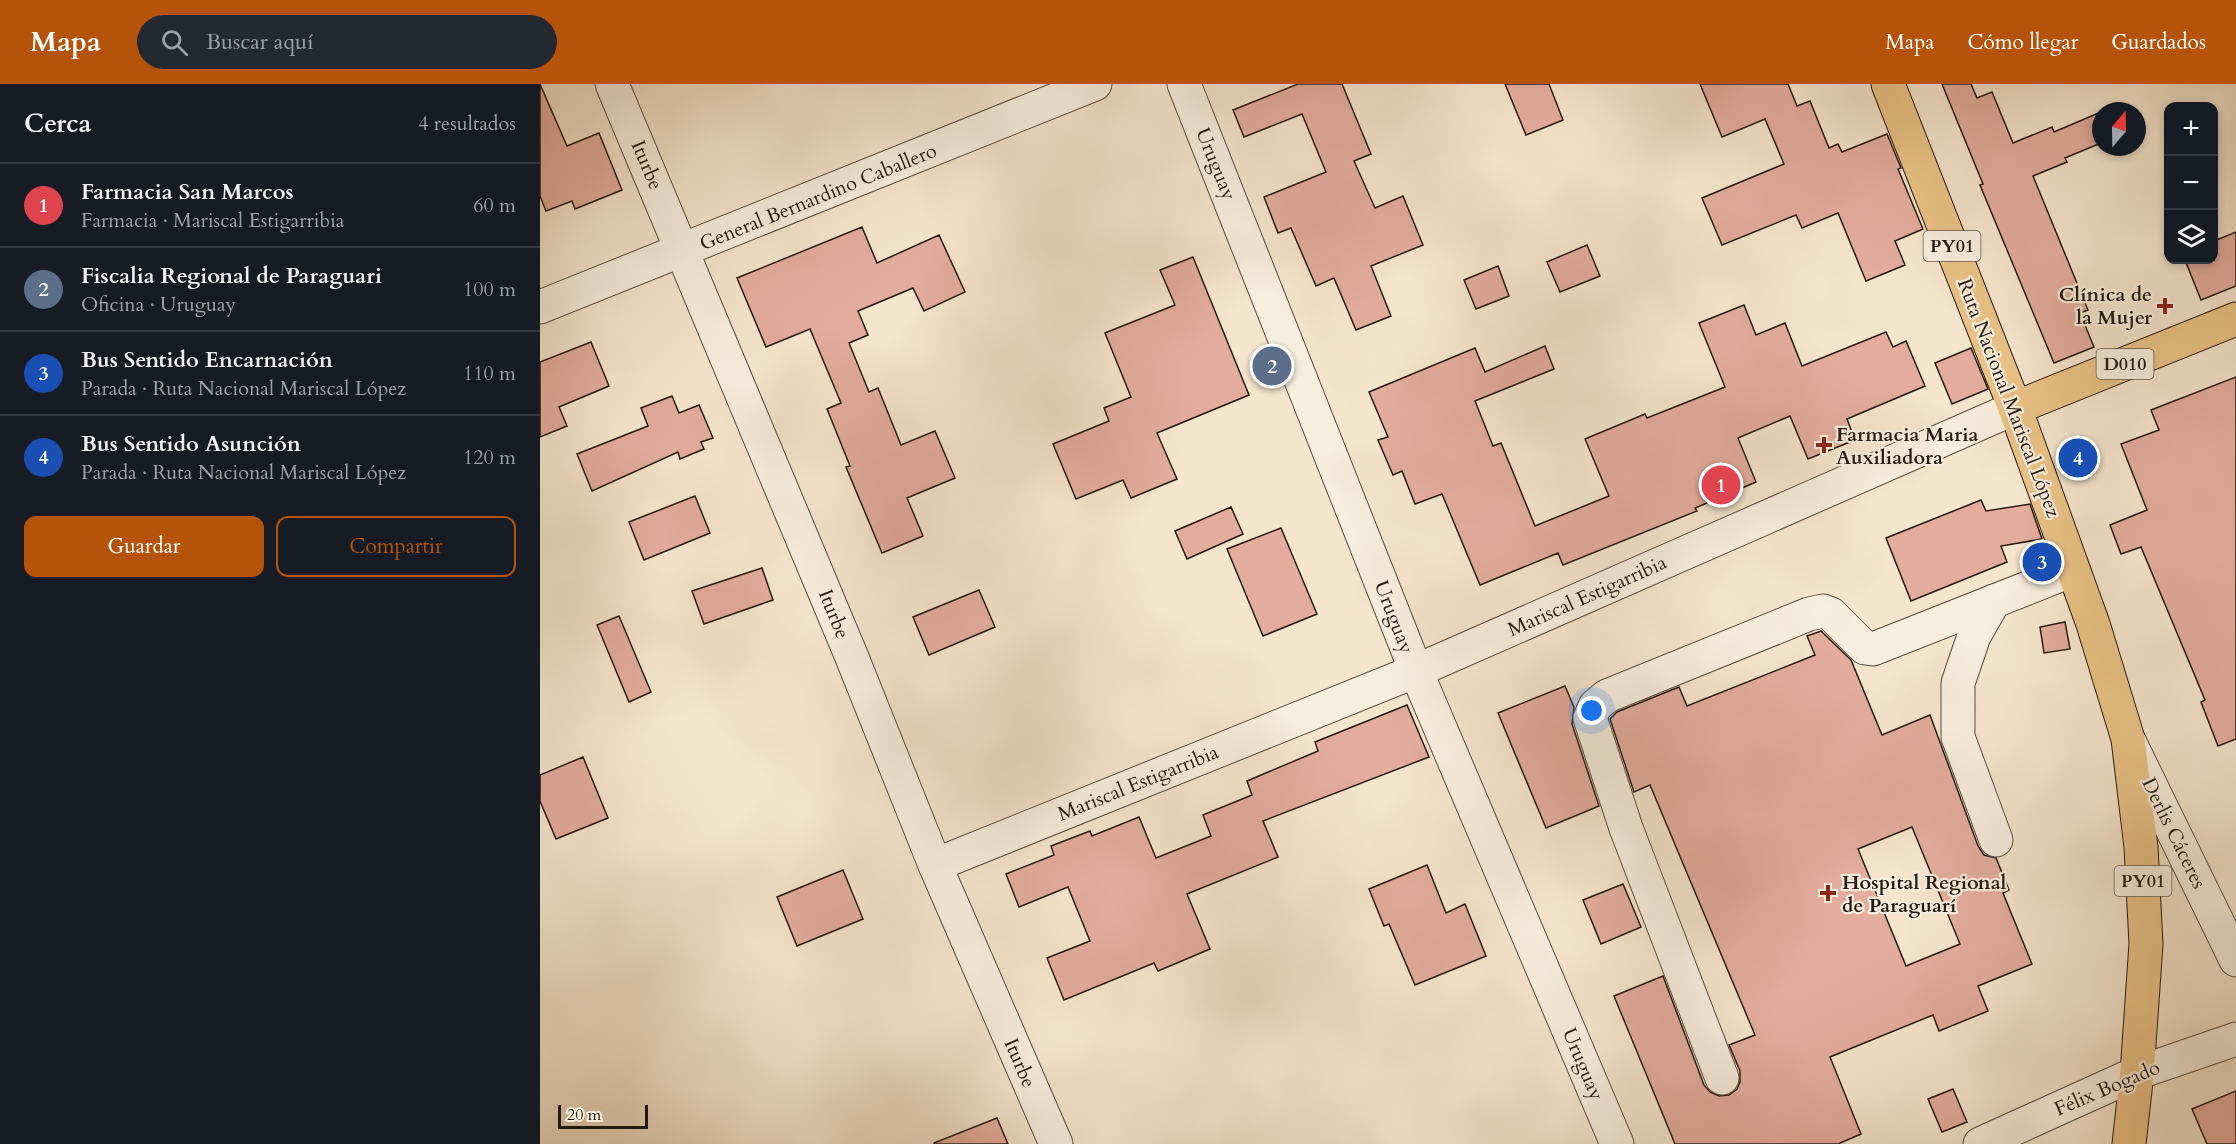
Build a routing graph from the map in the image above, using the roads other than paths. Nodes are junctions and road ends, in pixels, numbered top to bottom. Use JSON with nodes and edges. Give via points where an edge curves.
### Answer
{"nodes":[{"id":1,"x":612,"y":84,"type":"edge"},
{"id":2,"x":1095,"y":84,"type":"edge"},
{"id":3,"x":1184,"y":84,"type":"edge"},
{"id":4,"x":1888,"y":84,"type":"edge"},
{"id":5,"x":684,"y":251,"type":"junction"},
{"id":6,"x":540,"y":307,"type":"edge"},
{"id":7,"x":2236,"y":320,"type":"edge"},
{"id":8,"x":2015,"y":408,"type":"junction"},
{"id":9,"x":2073,"y":570,"type":"junction"},
{"id":10,"x":1994,"y":601,"type":"junction"},
{"id":11,"x":1416,"y":671,"type":"junction"},
{"id":12,"x":2128,"y":739,"type":"junction"},
{"id":13,"x":1996,"y":840,"type":"dead end"},
{"id":14,"x":935,"y":865,"type":"junction"},
{"id":15,"x":2236,"y":960,"type":"edge"},
{"id":16,"x":2236,"y":1039,"type":"edge"},
{"id":17,"x":2137,"y":1073,"type":"junction"},
{"id":18,"x":1722,"y":1078,"type":"dead end"},
{"id":19,"x":1056,"y":1144,"type":"edge"},
{"id":20,"x":1617,"y":1144,"type":"edge"},
{"id":21,"x":1980,"y":1144,"type":"edge"},
{"id":22,"x":2128,"y":1144,"type":"edge"}],
"edges":[{"from":1,"to":5,"type":"street","name":"Iturbe"},
{"from":2,"to":5,"type":"street","name":"General Bernardino Caballero"},
{"from":3,"to":11,"type":"street","name":"Uruguay"},
{"from":4,"to":8,"type":"main road","name":"Ruta Nacional Mariscal López","number":"PY01"},
{"from":5,"to":6,"type":"street","name":"General Bernardino Caballero"},
{"from":5,"to":14,"type":"street","name":"Iturbe"},
{"from":7,"to":8,"type":"main road","name":"Mariscal Estigarribia","number":"D010"},
{"from":8,"to":9,"type":"main road","name":"Ruta Nacional Mariscal López","number":"PY01"},
{"from":8,"to":11,"type":"street","name":"Mariscal Estigarribia"},
{"from":9,"to":10,"type":"street"},
{"from":9,"to":12,"type":"main road","name":"Ruta Nacional Mariscal López","number":"PY01"},
{"from":10,"to":13,"type":"street","via":[[1974,636],[1958,683],[1958,737]]},
{"from":10,"to":18,"type":"street","via":[[1873,649],[1865,648],[1831,614],[1809,614],[1607,696],[1595,706],[1590,718],[1626,828]]},
{"from":11,"to":14,"type":"street","name":"Mariscal Estigarribia"},
{"from":11,"to":20,"type":"street","name":"Uruguay"},
{"from":12,"to":15,"type":"street","name":"Derlis Cáceres"},
{"from":12,"to":17,"type":"main road","name":"Ruta Nacional Mariscal López","number":"PY01","via":[[2141,847],[2146,944]]},
{"from":14,"to":19,"type":"street","name":"Iturbe"},
{"from":16,"to":17,"type":"street","name":"Félix Bogado"},
{"from":17,"to":21,"type":"street","name":"Félix Bogado"},
{"from":17,"to":22,"type":"main road","name":"Ruta Nacional Mariscal López","number":"PY01"}]}
